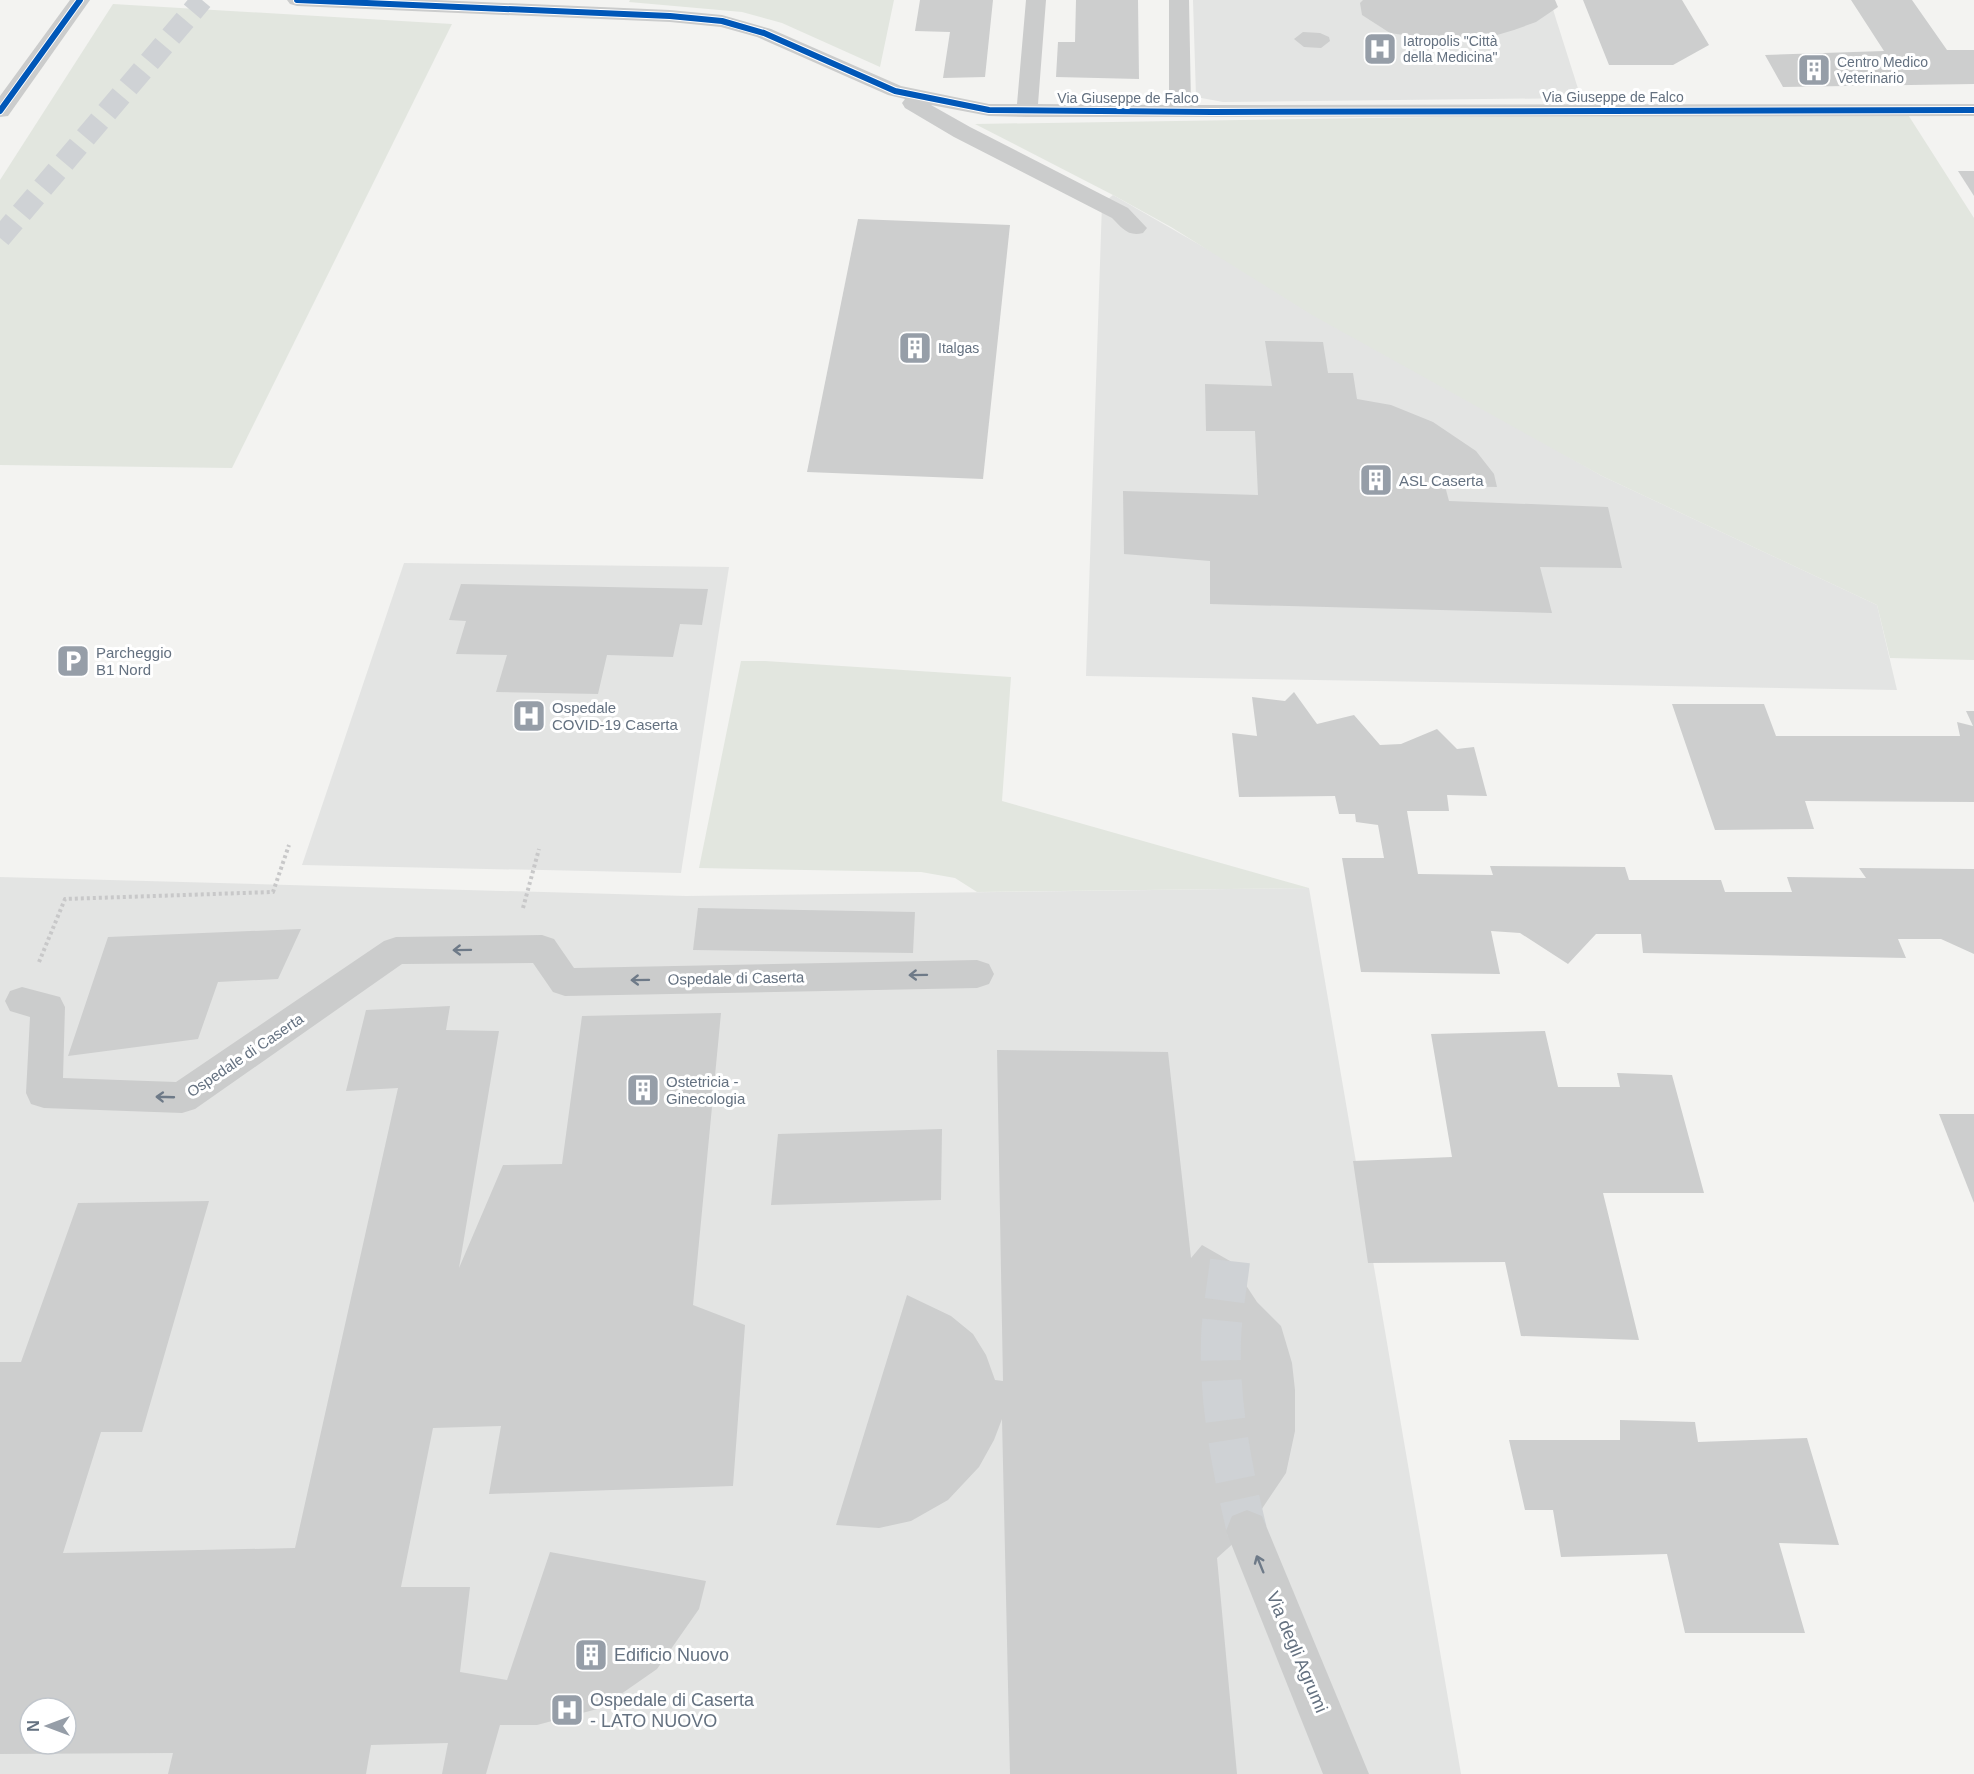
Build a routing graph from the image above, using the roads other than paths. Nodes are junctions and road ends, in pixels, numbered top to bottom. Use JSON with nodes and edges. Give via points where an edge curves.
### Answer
{"nodes":[{"id":1,"x":80,"y":0,"type":"edge"},
{"id":2,"x":297,"y":0,"type":"edge"},
{"id":3,"x":1036,"y":0,"type":"edge"},
{"id":4,"x":1179,"y":0,"type":"edge"},
{"id":5,"x":895,"y":90,"type":"junction"},
{"id":6,"x":1974,"y":110,"type":"edge"},
{"id":7,"x":0,"y":111,"type":"edge"},
{"id":8,"x":1027,"y":111,"type":"junction"},
{"id":9,"x":1180,"y":111,"type":"junction"},
{"id":10,"x":1135,"y":228,"type":"dead end"},
{"id":11,"x":977,"y":974,"type":"dead end"},
{"id":12,"x":22,"y":1001,"type":"road end"},
{"id":13,"x":1247,"y":1531,"type":"tunnel mouth"},
{"id":14,"x":1346,"y":1774,"type":"edge"}],
"edges":[{"from":1,"to":7,"type":"street"},
{"from":2,"to":5,"type":"street","name":"Via Giuseppe de Falco","via":[[722,21],[764,33]]},
{"from":3,"to":8,"type":"street"},
{"from":4,"to":9,"type":"street"},
{"from":5,"to":8,"type":"street","name":"Via Giuseppe de Falco","via":[[989,110]]},
{"from":5,"to":10,"type":"street","via":[[962,132],[1120,213]]},
{"from":6,"to":9,"type":"street","name":"Via Giuseppe de Falco"},
{"from":8,"to":9,"type":"street","name":"Via Giuseppe de Falco"},
{"from":11,"to":12,"type":"street","name":"Ospedale di Caserta","one_way":true,"via":[[566,982],[542,949],[396,951],[182,1098],[44,1093],[48,1007]]},
{"from":14,"to":13,"type":"street","name":"Via degli Agrumi","one_way":true}]}
